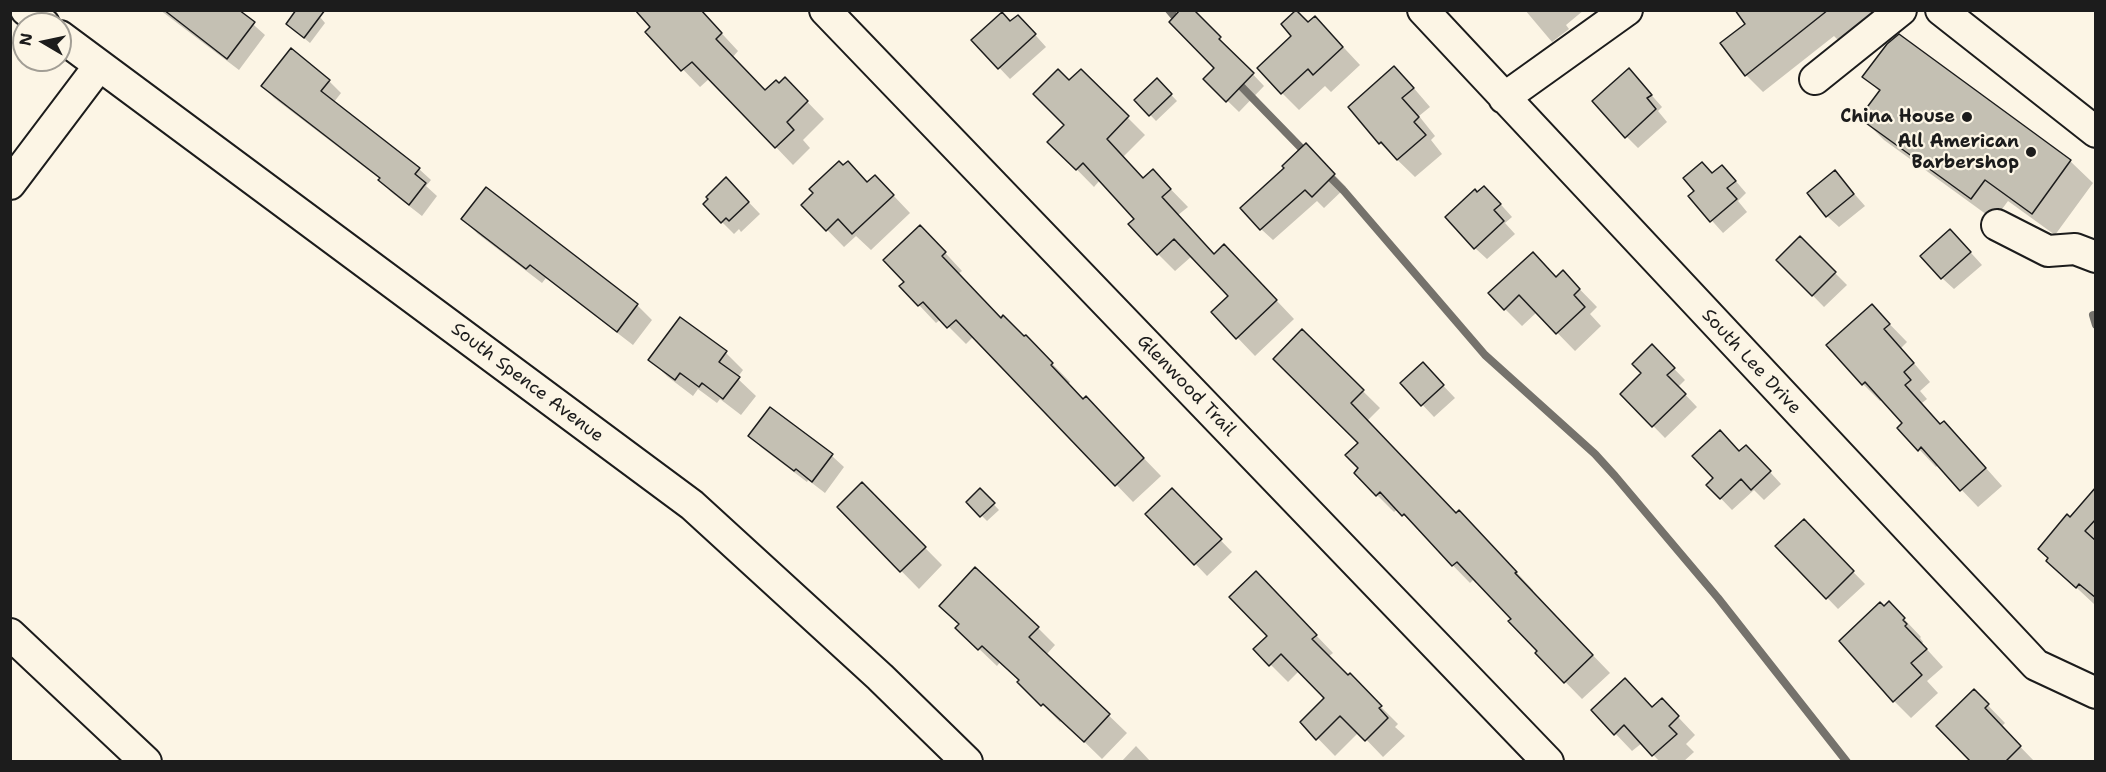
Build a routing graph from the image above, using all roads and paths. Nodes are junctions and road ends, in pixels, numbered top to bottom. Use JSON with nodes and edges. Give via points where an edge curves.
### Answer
{"nodes":[{"id":1,"x":825,"y":10,"type":"edge"},
{"id":2,"x":1423,"y":10,"type":"edge"},
{"id":3,"x":1627,"y":10,"type":"edge"},
{"id":4,"x":1901,"y":10,"type":"edge"},
{"id":5,"x":1941,"y":10,"type":"edge"},
{"id":6,"x":72,"y":45,"type":"edge"},
{"id":7,"x":99,"y":66,"type":"junction"},
{"id":8,"x":1815,"y":79,"type":"dead end"},
{"id":9,"x":1504,"y":98,"type":"junction"},
{"id":10,"x":2096,"y":132,"type":"edge"},
{"id":11,"x":10,"y":184,"type":"edge"},
{"id":12,"x":1997,"y":225,"type":"dead end"},
{"id":13,"x":2096,"y":256,"type":"edge"},
{"id":14,"x":10,"y":634,"type":"edge"},
{"id":15,"x":2096,"y":693,"type":"edge"},
{"id":16,"x":146,"y":762,"type":"edge"},
{"id":17,"x":967,"y":762,"type":"edge"},
{"id":18,"x":1548,"y":762,"type":"edge"}],
"edges":[{"from":1,"to":18,"type":"street","name":"Glenwood Trail"},
{"from":2,"to":9,"type":"street","name":"South Lee Drive"},
{"from":3,"to":9,"type":"street"},
{"from":4,"to":8,"type":"street"},
{"from":5,"to":10,"type":"street"},
{"from":6,"to":7,"type":"street","name":"South Spence Avenue"},
{"from":7,"to":11,"type":"street"},
{"from":7,"to":17,"type":"street","name":"South Spence Avenue","via":[[692,505]]},
{"from":9,"to":15,"type":"street","name":"South Lee Drive","via":[[2036,665]]},
{"from":12,"to":13,"type":"street","via":[[2048,251],[2075,249]]},
{"from":14,"to":16,"type":"street"}]}
